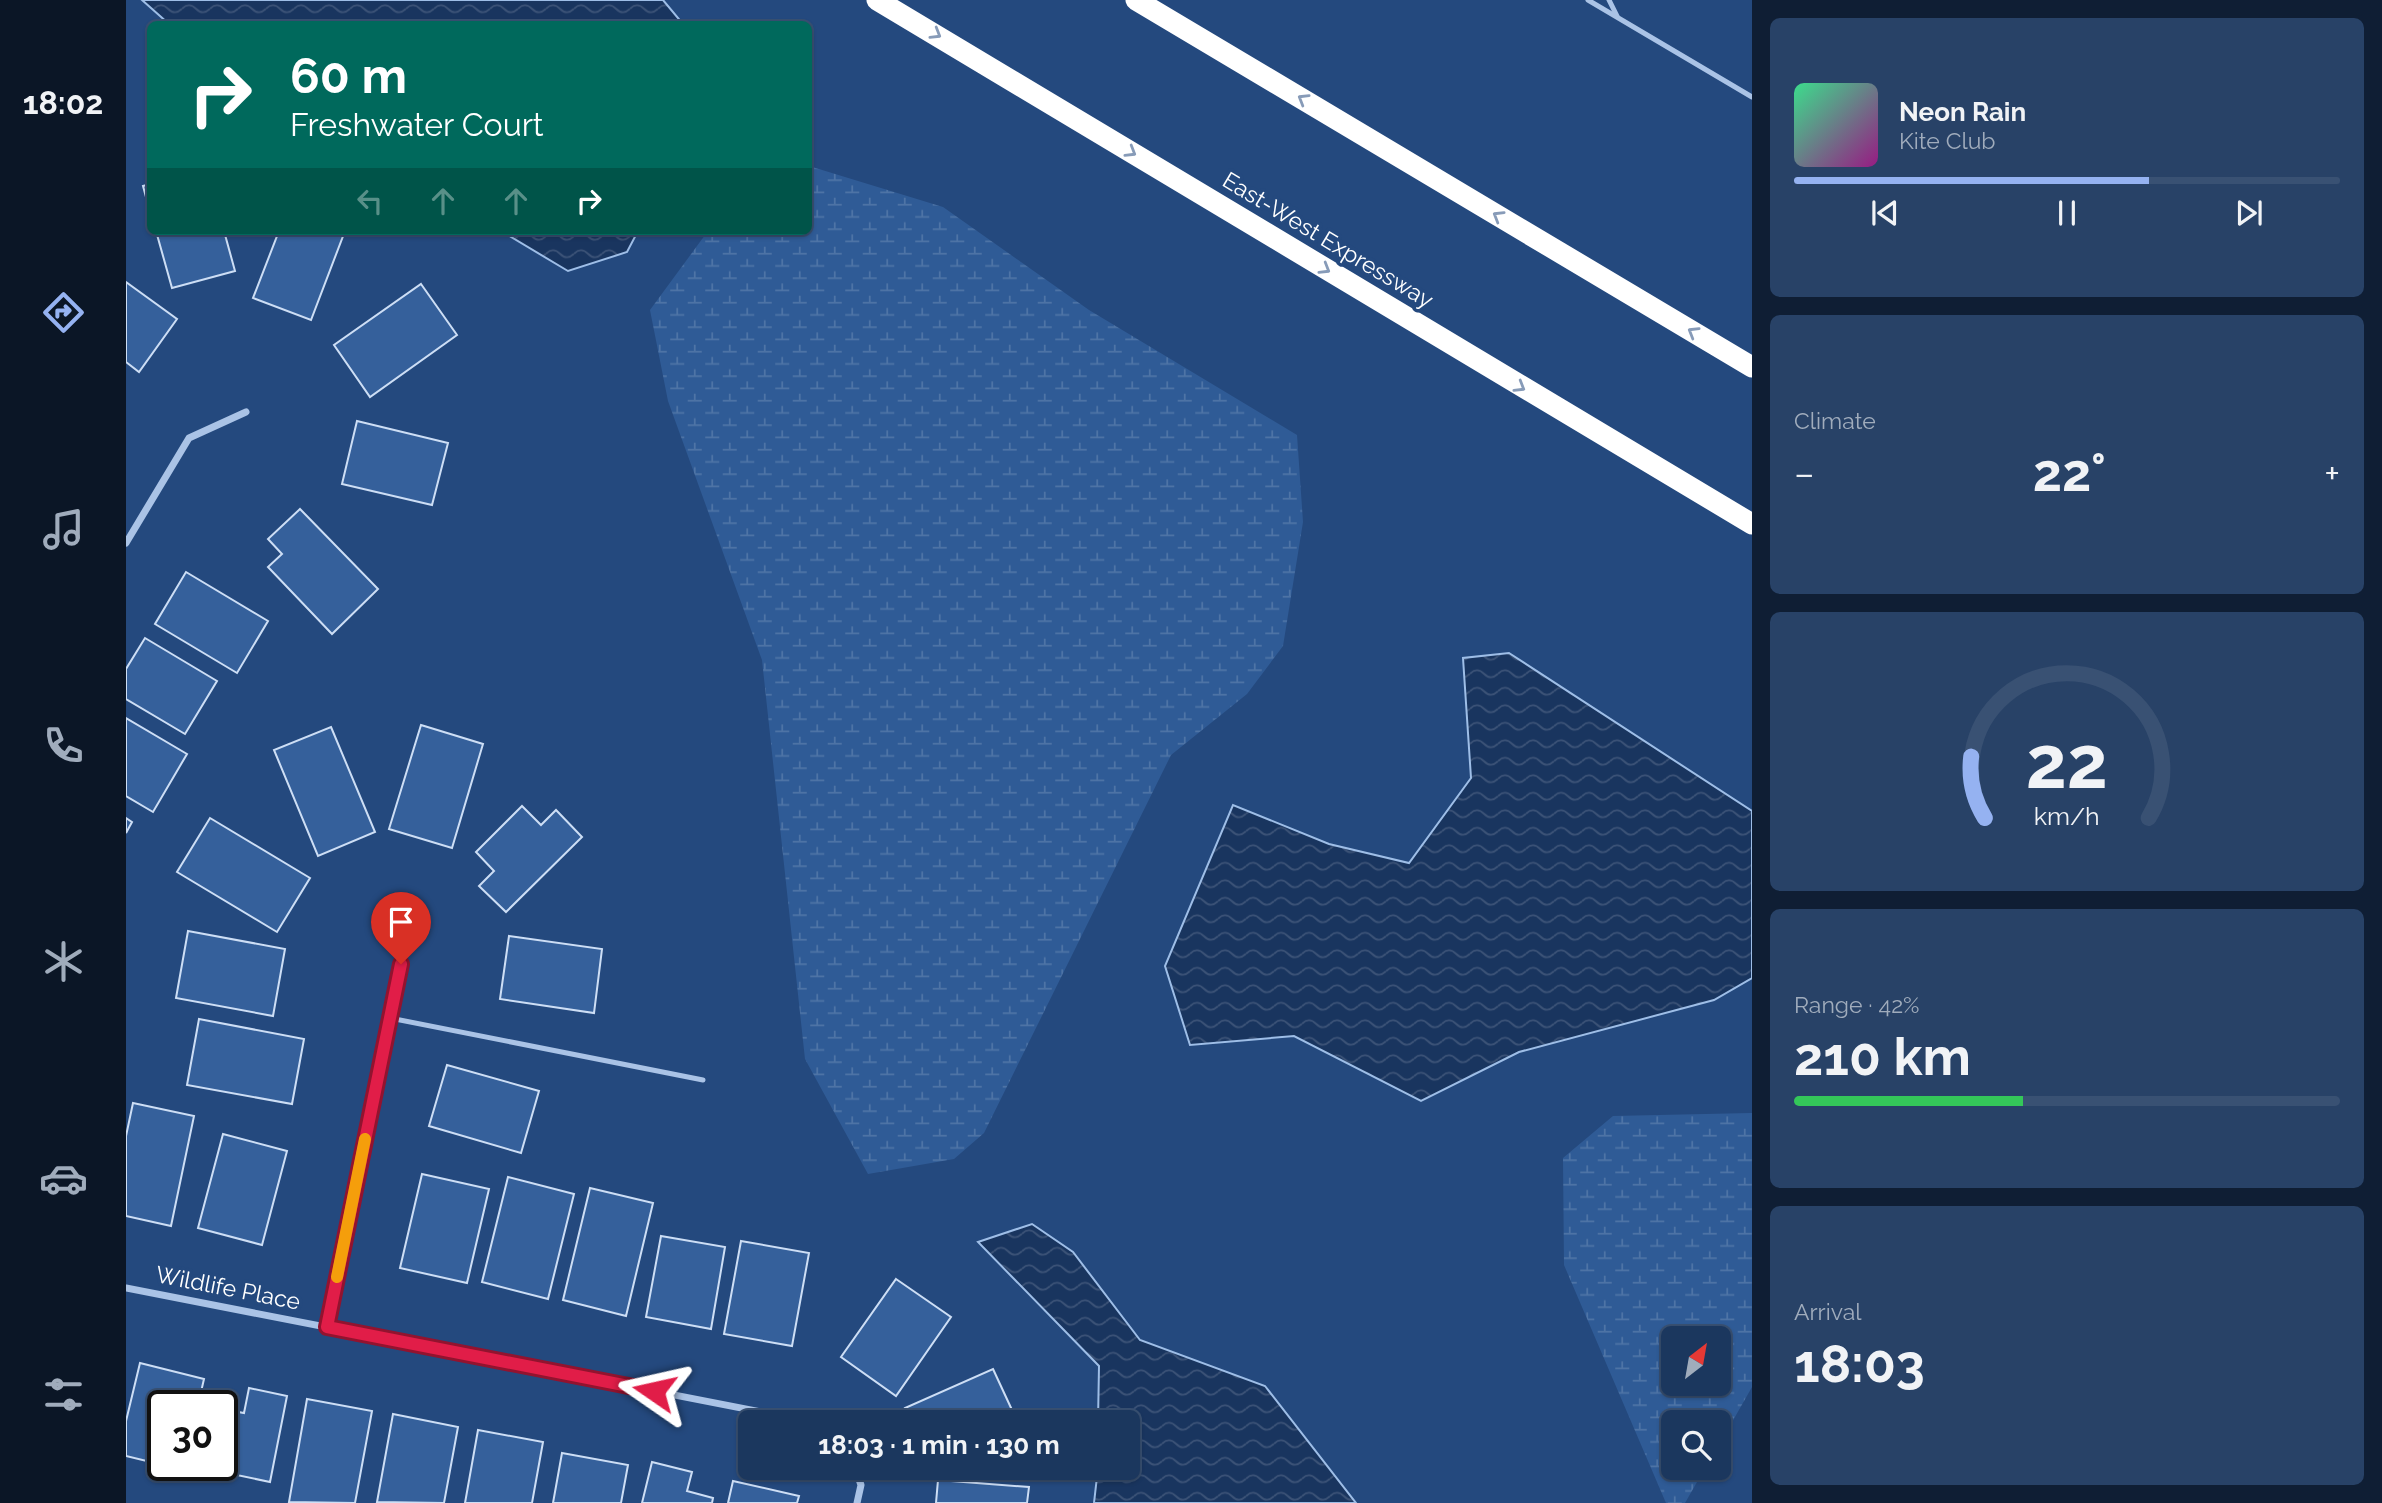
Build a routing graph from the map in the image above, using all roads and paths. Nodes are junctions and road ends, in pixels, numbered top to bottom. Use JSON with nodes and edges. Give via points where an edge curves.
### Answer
{"nodes":[{"id":1,"x":877,"y":0,"type":"edge"},
{"id":2,"x":1136,"y":0,"type":"edge"},
{"id":3,"x":1588,"y":0,"type":"edge"},
{"id":4,"x":1609,"y":0,"type":"edge"},
{"id":5,"x":1618,"y":17,"type":"junction"},
{"id":6,"x":1752,"y":97,"type":"edge"},
{"id":7,"x":1752,"y":367,"type":"edge"},
{"id":8,"x":246,"y":412,"type":"dead end"},
{"id":9,"x":1719,"y":507,"type":"junction"},
{"id":10,"x":1752,"y":524,"type":"edge"},
{"id":11,"x":1752,"y":538,"type":"edge"},
{"id":12,"x":126,"y":543,"type":"edge"},
{"id":13,"x":401,"y":964,"type":"dead end"},
{"id":14,"x":390,"y":1018,"type":"junction"},
{"id":15,"x":703,"y":1080,"type":"dead end"},
{"id":16,"x":126,"y":1287,"type":"edge"},
{"id":17,"x":327,"y":1327,"type":"junction"},
{"id":18,"x":752,"y":1410,"type":"edge"},
{"id":19,"x":859,"y":1480,"type":"edge"},
{"id":20,"x":857,"y":1503,"type":"edge"}],
"edges":[{"from":1,"to":9,"type":"highway","name":"East-West Expressway","one_way":true},
{"from":7,"to":2,"type":"highway","one_way":true},
{"from":3,"to":5,"type":"lane"},
{"from":4,"to":5,"type":"lane"},
{"from":5,"to":6,"type":"lane"},
{"from":8,"to":12,"type":"street","via":[[189,438]]},
{"from":9,"to":10,"type":"highway","name":"East-West Expressway"},
{"from":9,"to":11,"type":"highway"},
{"from":13,"to":14,"type":"street"},
{"from":14,"to":15,"type":"lane"},
{"from":14,"to":17,"type":"street"},
{"from":16,"to":17,"type":"street","name":"Wildlife Place"},
{"from":17,"to":18,"type":"street","name":"Wildlife Place"},
{"from":19,"to":20,"type":"street"}]}
